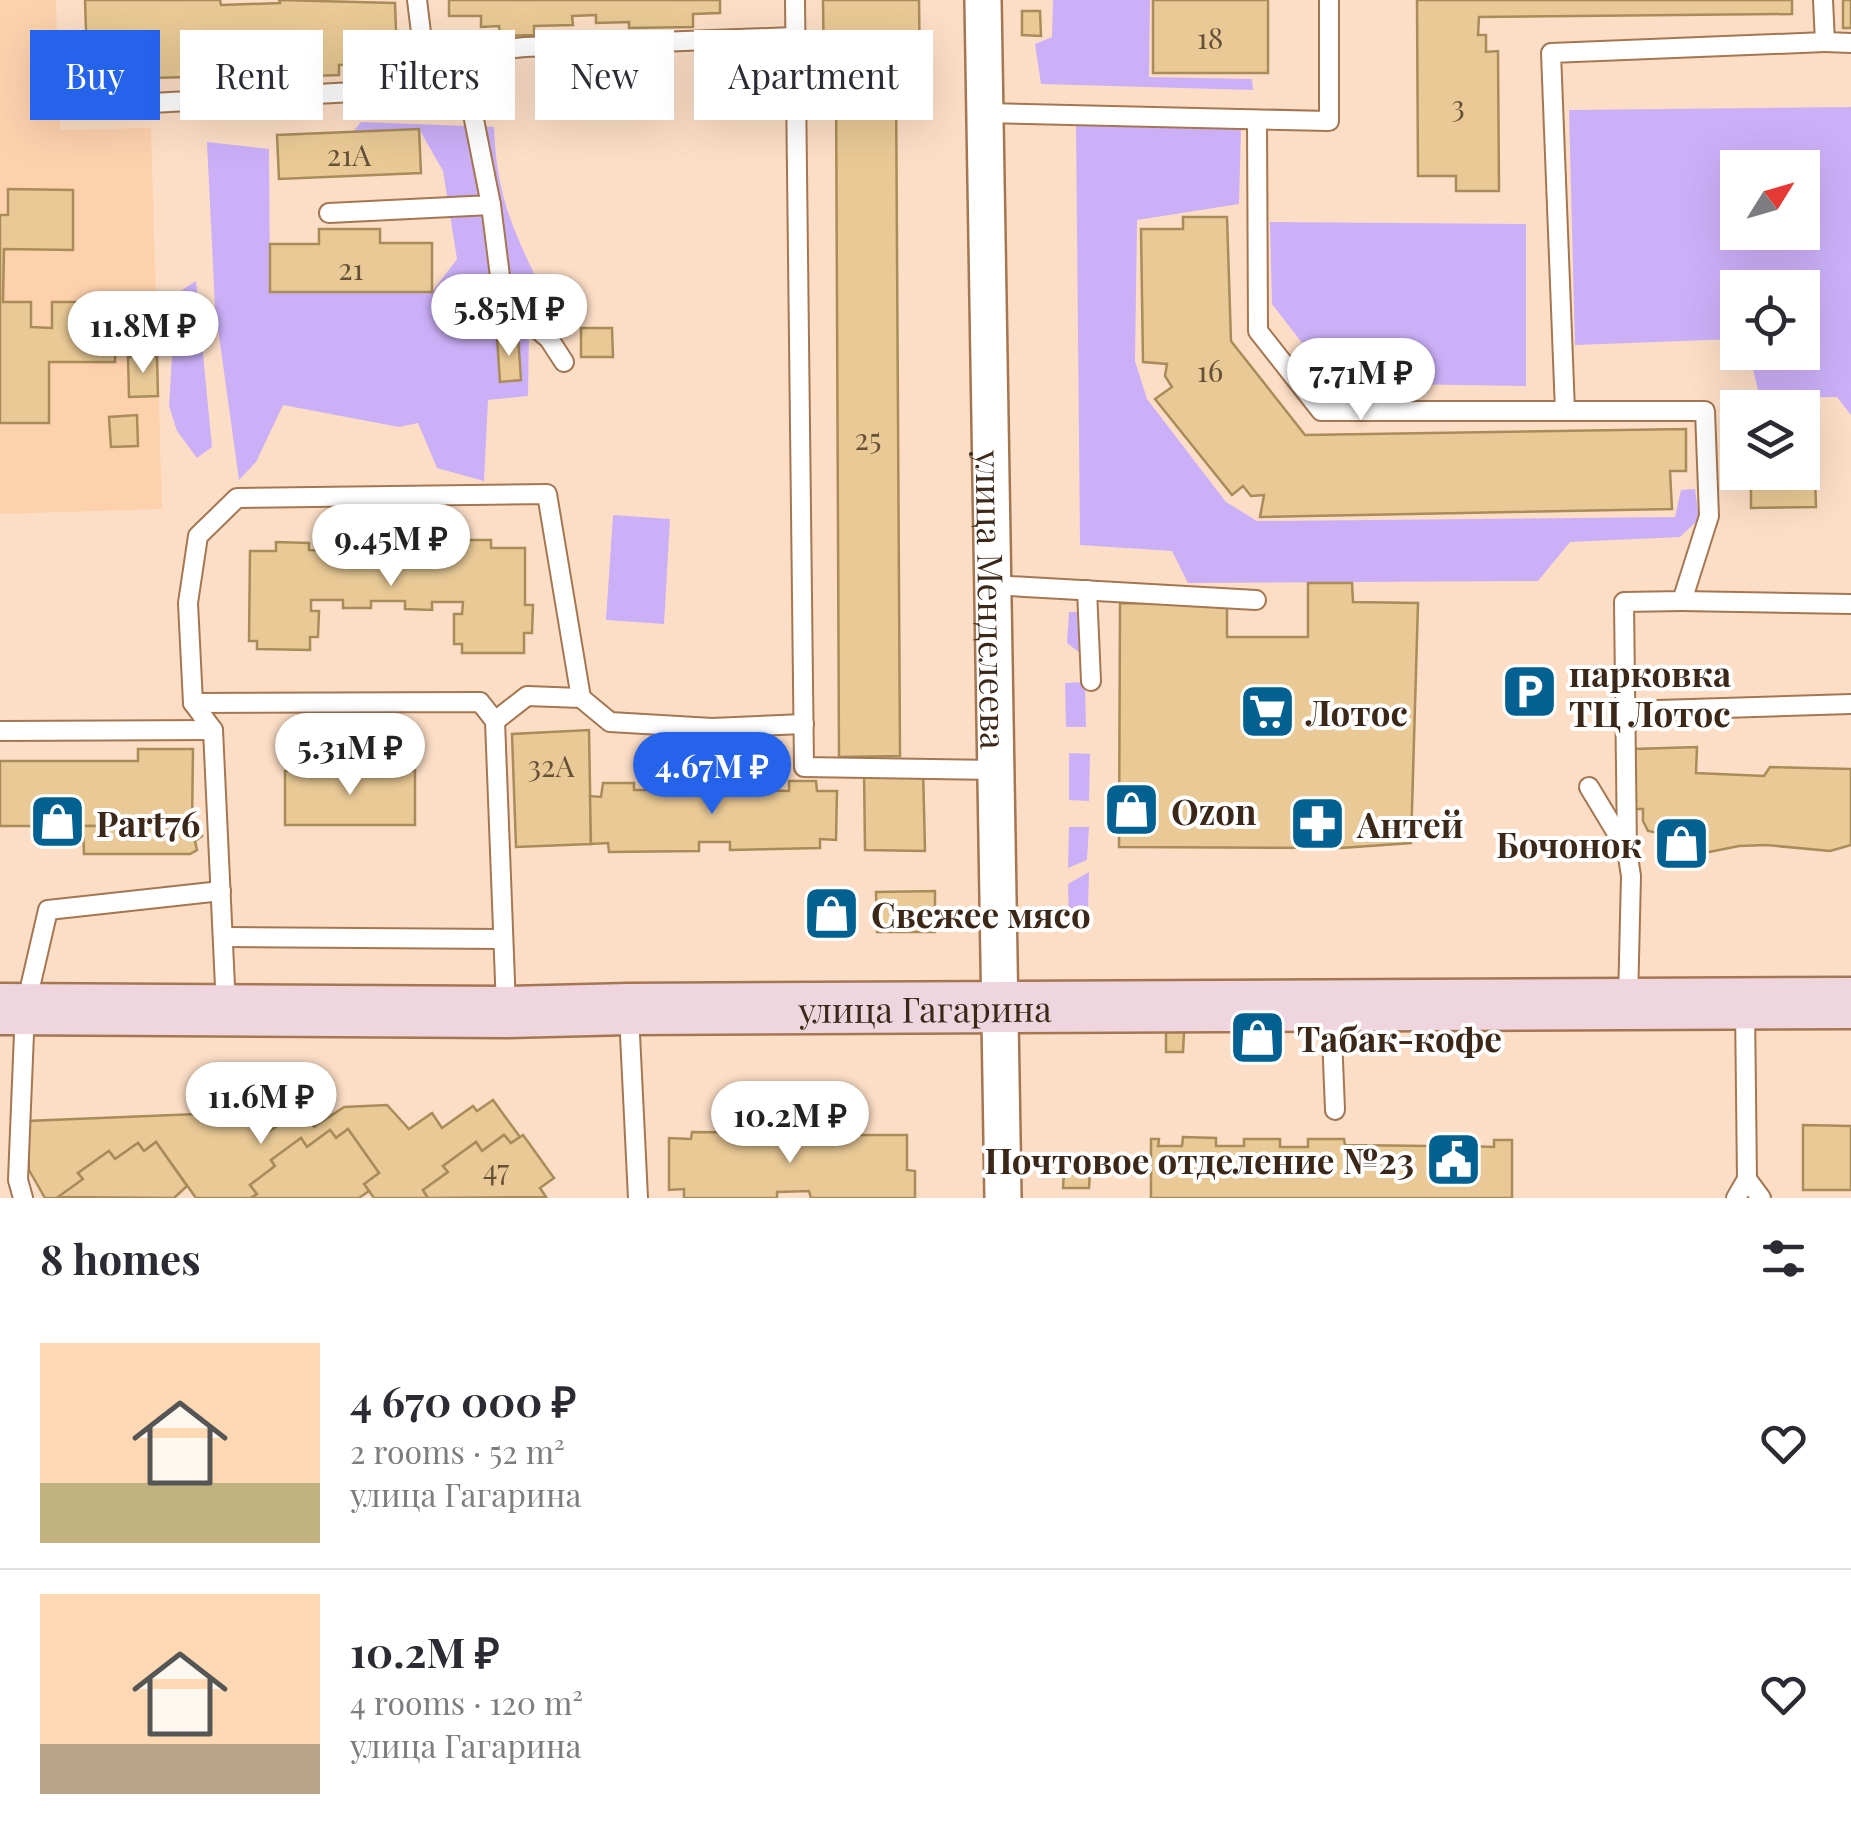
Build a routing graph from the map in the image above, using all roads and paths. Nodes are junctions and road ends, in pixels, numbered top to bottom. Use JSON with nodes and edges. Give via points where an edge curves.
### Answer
{"nodes":[{"id":1,"x":417,"y":0,"type":"edge"},
{"id":2,"x":794,"y":0,"type":"edge"},
{"id":3,"x":983,"y":0,"type":"edge"},
{"id":4,"x":1328,"y":0,"type":"edge"},
{"id":5,"x":1823,"y":0,"type":"edge"},
{"id":6,"x":421,"y":30,"type":"edge"},
{"id":7,"x":794,"y":30,"type":"edge"},
{"id":8,"x":694,"y":41,"type":"edge"},
{"id":9,"x":1824,"y":42,"type":"junction"},
{"id":10,"x":1851,"y":42,"type":"edge"},
{"id":11,"x":515,"y":48,"type":"edge"},
{"id":12,"x":343,"y":92,"type":"edge"},
{"id":13,"x":160,"y":102,"type":"edge"},
{"id":14,"x":985,"y":113,"type":"junction"},
{"id":15,"x":474,"y":120,"type":"edge"},
{"id":16,"x":795,"y":120,"type":"edge"},
{"id":17,"x":1257,"y":120,"type":"junction"},
{"id":18,"x":491,"y":205,"type":"junction"},
{"id":19,"x":329,"y":213,"type":"dead end"},
{"id":20,"x":564,"y":362,"type":"dead end"},
{"id":21,"x":1565,"y":410,"type":"junction"},
{"id":22,"x":992,"y":585,"type":"junction"},
{"id":23,"x":1087,"y":590,"type":"junction"},
{"id":24,"x":1256,"y":600,"type":"dead end"},
{"id":25,"x":1682,"y":602,"type":"junction"},
{"id":26,"x":1851,"y":604,"type":"edge"},
{"id":27,"x":1090,"y":681,"type":"dead end"},
{"id":28,"x":581,"y":698,"type":"junction"},
{"id":29,"x":193,"y":703,"type":"junction"},
{"id":30,"x":1851,"y":704,"type":"edge"},
{"id":31,"x":1625,"y":712,"type":"junction"},
{"id":32,"x":495,"y":722,"type":"junction"},
{"id":33,"x":804,"y":724,"type":"junction"},
{"id":34,"x":213,"y":730,"type":"junction"},
{"id":35,"x":0,"y":731,"type":"edge"},
{"id":36,"x":995,"y":770,"type":"junction"},
{"id":37,"x":1588,"y":788,"type":"dead end"},
{"id":38,"x":1627,"y":850,"type":"junction"},
{"id":39,"x":221,"y":891,"type":"junction"},
{"id":40,"x":224,"y":937,"type":"junction"},
{"id":41,"x":503,"y":939,"type":"junction"},
{"id":42,"x":1628,"y":1002,"type":"junction"},
{"id":43,"x":1851,"y":1003,"type":"edge"},
{"id":44,"x":1745,"y":1004,"type":"junction"},
{"id":45,"x":1330,"y":1005,"type":"junction"},
{"id":46,"x":629,"y":1008,"type":"junction"},
{"id":47,"x":999,"y":1008,"type":"junction"},
{"id":48,"x":13,"y":1009,"type":"edge"},
{"id":49,"x":227,"y":1012,"type":"junction"},
{"id":50,"x":506,"y":1012,"type":"junction"},
{"id":51,"x":1335,"y":1110,"type":"dead end"},
{"id":52,"x":1748,"y":1179,"type":"junction"},
{"id":53,"x":21,"y":1189,"type":"edge"},
{"id":54,"x":0,"y":1191,"type":"edge"},
{"id":55,"x":638,"y":1198,"type":"edge"},
{"id":56,"x":1003,"y":1198,"type":"edge"},
{"id":57,"x":1736,"y":1198,"type":"edge"},
{"id":58,"x":1761,"y":1198,"type":"edge"}],
"edges":[{"from":1,"to":6,"type":"lane"},
{"from":2,"to":7,"type":"lane"},
{"from":3,"to":14,"type":"street","name":"улица Менделеева"},
{"from":4,"to":17,"type":"lane","via":[[1329,121]]},
{"from":5,"to":9,"type":"lane"},
{"from":8,"to":11,"type":"lane"},
{"from":9,"to":10,"type":"lane"},
{"from":9,"to":21,"type":"lane","via":[[1550,52]]},
{"from":12,"to":13,"type":"lane"},
{"from":14,"to":17,"type":"lane"},
{"from":14,"to":22,"type":"street","name":"улица Менделеева"},
{"from":15,"to":18,"type":"lane"},
{"from":16,"to":33,"type":"lane"},
{"from":17,"to":21,"type":"lane","via":[[1258,331],[1321,411]]},
{"from":18,"to":19,"type":"lane"},
{"from":18,"to":20,"type":"lane","via":[[502,300],[549,339]]},
{"from":21,"to":25,"type":"lane","via":[[1705,410],[1709,516]]},
{"from":22,"to":23,"type":"lane"},
{"from":22,"to":36,"type":"street","name":"улица Менделеева"},
{"from":23,"to":24,"type":"lane"},
{"from":23,"to":27,"type":"lane"},
{"from":25,"to":26,"type":"lane"},
{"from":25,"to":31,"type":"lane","via":[[1624,602]]},
{"from":28,"to":29,"type":"lane","via":[[547,494],[312,495],[237,498],[198,536],[188,603]]},
{"from":28,"to":32,"type":"lane","via":[[527,696]]},
{"from":28,"to":33,"type":"lane","via":[[610,722]]},
{"from":29,"to":32,"type":"lane","via":[[480,702]]},
{"from":29,"to":34,"type":"lane"},
{"from":30,"to":31,"type":"lane"},
{"from":31,"to":38,"type":"lane"},
{"from":32,"to":41,"type":"lane"},
{"from":33,"to":36,"type":"lane","via":[[804,767]]},
{"from":34,"to":35,"type":"lane"},
{"from":34,"to":39,"type":"lane"},
{"from":36,"to":47,"type":"street","name":"улица Менделеева"},
{"from":37,"to":38,"type":"lane"},
{"from":38,"to":42,"type":"lane"},
{"from":39,"to":40,"type":"lane"},
{"from":39,"to":48,"type":"lane","via":[[48,910]]},
{"from":40,"to":41,"type":"lane"},
{"from":40,"to":49,"type":"lane"},
{"from":41,"to":50,"type":"lane"},
{"from":42,"to":44,"type":"main road","name":"улица Гагарина"},
{"from":42,"to":45,"type":"main road","name":"улица Гагарина"},
{"from":43,"to":44,"type":"main road","name":"улица Гагарина"},
{"from":44,"to":52,"type":"lane"},
{"from":45,"to":47,"type":"main road","name":"улица Гагарина"},
{"from":45,"to":51,"type":"lane"},
{"from":46,"to":47,"type":"main road","name":"улица Гагарина"},
{"from":46,"to":50,"type":"main road","name":"улица Гагарина"},
{"from":46,"to":55,"type":"lane"},
{"from":47,"to":56,"type":"street","name":"улица Менделеева"},
{"from":48,"to":49,"type":"main road","name":"улица Гагарина"},
{"from":48,"to":53,"type":"lane"},
{"from":49,"to":50,"type":"main road","name":"улица Гагарина"},
{"from":52,"to":57,"type":"lane"},
{"from":52,"to":58,"type":"lane"},
{"from":53,"to":54,"type":"lane"}]}
